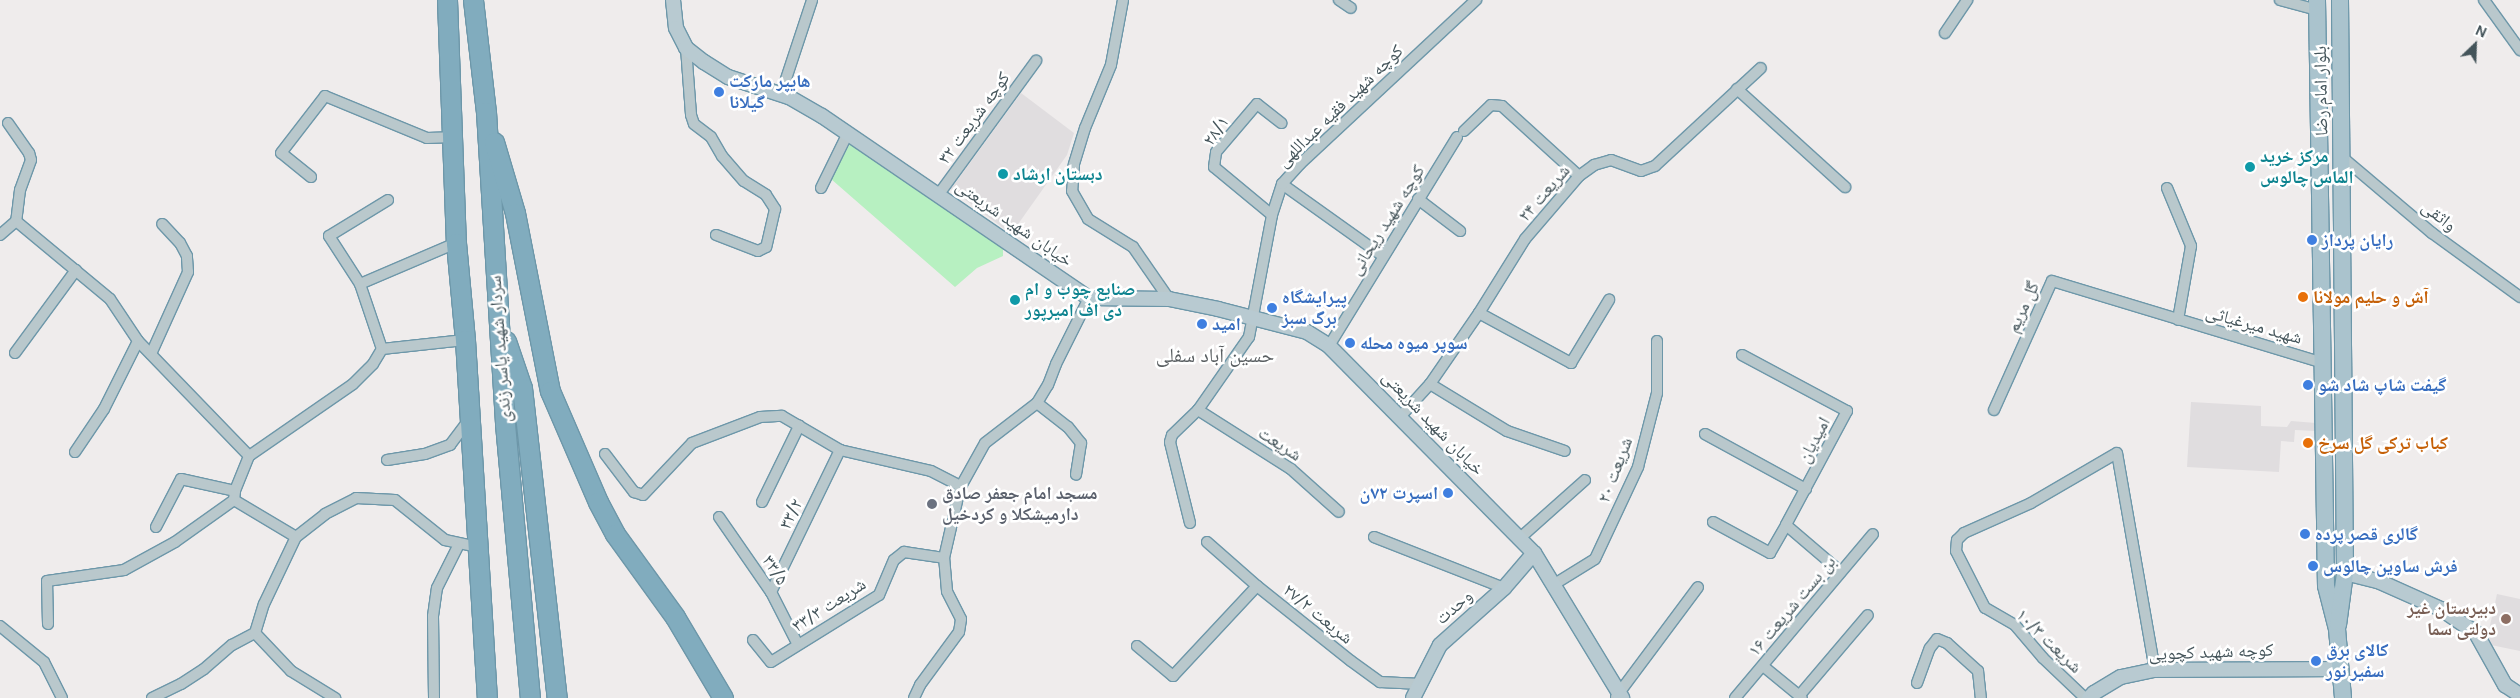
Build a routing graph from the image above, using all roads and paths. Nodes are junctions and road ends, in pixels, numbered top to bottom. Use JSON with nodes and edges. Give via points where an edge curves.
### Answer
{"nodes":[{"id":1,"x":448,"y":0,"type":"edge"},
{"id":2,"x":474,"y":0,"type":"edge"},
{"id":3,"x":673,"y":0,"type":"edge"},
{"id":4,"x":812,"y":0,"type":"edge"},
{"id":5,"x":1123,"y":0,"type":"edge"},
{"id":6,"x":1339,"y":0,"type":"edge"},
{"id":7,"x":1476,"y":0,"type":"edge"},
{"id":8,"x":1967,"y":0,"type":"edge"},
{"id":9,"x":2280,"y":0,"type":"edge"},
{"id":10,"x":2340,"y":0,"type":"edge"},
{"id":11,"x":2484,"y":0,"type":"edge"},
{"id":12,"x":2317,"y":5,"type":"edge"},
{"id":13,"x":1350,"y":8,"type":"dead end"},
{"id":14,"x":1945,"y":33,"type":"dead end"},
{"id":15,"x":686,"y":48,"type":"junction"},
{"id":16,"x":2520,"y":50,"type":"edge"},
{"id":17,"x":1036,"y":61,"type":"dead end"},
{"id":18,"x":1761,"y":68,"type":"dead end"},
{"id":19,"x":1738,"y":89,"type":"junction"},
{"id":20,"x":780,"y":94,"type":"junction"},
{"id":21,"x":486,"y":112,"type":"junction"},
{"id":22,"x":8,"y":123,"type":"dead end"},
{"id":23,"x":1281,"y":123,"type":"dead end"},
{"id":24,"x":848,"y":132,"type":"junction"},
{"id":25,"x":452,"y":137,"type":"junction"},
{"id":26,"x":2342,"y":156,"type":"junction"},
{"id":27,"x":1579,"y":176,"type":"junction"},
{"id":28,"x":311,"y":177,"type":"dead end"},
{"id":29,"x":1282,"y":184,"type":"junction"},
{"id":30,"x":1846,"y":187,"type":"dead end"},
{"id":31,"x":821,"y":188,"type":"dead end"},
{"id":32,"x":2168,"y":188,"type":"dead end"},
{"id":33,"x":939,"y":194,"type":"junction"},
{"id":34,"x":1418,"y":199,"type":"junction"},
{"id":35,"x":388,"y":200,"type":"dead end"},
{"id":36,"x":1272,"y":215,"type":"junction"},
{"id":37,"x":16,"y":221,"type":"junction"},
{"id":38,"x":162,"y":224,"type":"dead end"},
{"id":39,"x":1460,"y":231,"type":"dead end"},
{"id":40,"x":0,"y":235,"type":"edge"},
{"id":41,"x":716,"y":235,"type":"dead end"},
{"id":42,"x":456,"y":242,"type":"junction"},
{"id":43,"x":1383,"y":256,"type":"junction"},
{"id":44,"x":76,"y":270,"type":"junction"},
{"id":45,"x":360,"y":284,"type":"junction"},
{"id":46,"x":2520,"y":297,"type":"edge"},
{"id":47,"x":1089,"y":298,"type":"junction"},
{"id":48,"x":1169,"y":299,"type":"junction"},
{"id":49,"x":1609,"y":300,"type":"dead end"},
{"id":50,"x":1479,"y":313,"type":"junction"},
{"id":51,"x":497,"y":315,"type":"junction"},
{"id":52,"x":1254,"y":316,"type":"junction"},
{"id":53,"x":2178,"y":320,"type":"junction"},
{"id":54,"x":465,"y":340,"type":"junction"},
{"id":55,"x":138,"y":341,"type":"junction"},
{"id":56,"x":1657,"y":342,"type":"dead end"},
{"id":57,"x":1329,"y":346,"type":"junction"},
{"id":58,"x":382,"y":349,"type":"junction"},
{"id":59,"x":15,"y":352,"type":"dead end"},
{"id":60,"x":151,"y":354,"type":"junction"},
{"id":61,"x":1742,"y":355,"type":"dead end"},
{"id":62,"x":2321,"y":362,"type":"junction"},
{"id":63,"x":1430,"y":384,"type":"junction"},
{"id":64,"x":1037,"y":403,"type":"junction"},
{"id":65,"x":1198,"y":410,"type":"junction"},
{"id":66,"x":1994,"y":410,"type":"dead end"},
{"id":67,"x":1400,"y":416,"type":"junction"},
{"id":68,"x":470,"y":420,"type":"junction"},
{"id":69,"x":799,"y":426,"type":"junction"},
{"id":70,"x":1705,"y":434,"type":"dead end"},
{"id":71,"x":840,"y":450,"type":"junction"},
{"id":72,"x":1564,"y":451,"type":"dead end"},
{"id":73,"x":75,"y":452,"type":"dead end"},
{"id":74,"x":605,"y":454,"type":"dead end"},
{"id":75,"x":249,"y":456,"type":"junction"},
{"id":76,"x":387,"y":460,"type":"dead end"},
{"id":77,"x":1076,"y":476,"type":"dead end"},
{"id":78,"x":1585,"y":480,"type":"dead end"},
{"id":79,"x":961,"y":486,"type":"junction"},
{"id":80,"x":1806,"y":489,"type":"junction"},
{"id":81,"x":234,"y":495,"type":"junction"},
{"id":82,"x":762,"y":502,"type":"dead end"},
{"id":83,"x":1339,"y":512,"type":"dead end"},
{"id":84,"x":719,"y":516,"type":"dead end"},
{"id":85,"x":1713,"y":522,"type":"dead end"},
{"id":86,"x":1190,"y":524,"type":"dead end"},
{"id":87,"x":1786,"y":525,"type":"junction"},
{"id":88,"x":156,"y":527,"type":"dead end"},
{"id":89,"x":1872,"y":534,"type":"dead end"},
{"id":90,"x":296,"y":537,"type":"junction"},
{"id":91,"x":1374,"y":537,"type":"dead end"},
{"id":92,"x":1520,"y":538,"type":"junction"},
{"id":93,"x":1207,"y":542,"type":"dead end"},
{"id":94,"x":468,"y":546,"type":"junction"},
{"id":95,"x":1534,"y":553,"type":"junction"},
{"id":96,"x":944,"y":558,"type":"junction"},
{"id":97,"x":1841,"y":572,"type":"junction"},
{"id":98,"x":2345,"y":573,"type":"junction"},
{"id":99,"x":1553,"y":585,"type":"junction"},
{"id":100,"x":1257,"y":586,"type":"junction"},
{"id":101,"x":1698,"y":587,"type":"dead end"},
{"id":102,"x":1504,"y":588,"type":"junction"},
{"id":103,"x":771,"y":592,"type":"junction"},
{"id":104,"x":1868,"y":615,"type":"dead end"},
{"id":105,"x":48,"y":624,"type":"dead end"},
{"id":106,"x":0,"y":626,"type":"edge"},
{"id":107,"x":2337,"y":630,"type":"junction"},
{"id":108,"x":255,"y":633,"type":"junction"},
{"id":109,"x":753,"y":640,"type":"dead end"},
{"id":110,"x":798,"y":645,"type":"junction"},
{"id":111,"x":1137,"y":646,"type":"dead end"},
{"id":112,"x":1764,"y":666,"type":"junction"},
{"id":113,"x":2340,"y":669,"type":"junction"},
{"id":114,"x":2155,"y":670,"type":"junction"},
{"id":115,"x":1917,"y":683,"type":"dead end"},
{"id":116,"x":1421,"y":684,"type":"junction"},
{"id":117,"x":2520,"y":695,"type":"edge"},
{"id":118,"x":1619,"y":697,"type":"edge"},
{"id":119,"x":1801,"y":697,"type":"edge"},
{"id":120,"x":2091,"y":697,"type":"edge"},
{"id":121,"x":62,"y":698,"type":"edge"},
{"id":122,"x":152,"y":698,"type":"edge"},
{"id":123,"x":335,"y":698,"type":"edge"},
{"id":124,"x":434,"y":698,"type":"edge"},
{"id":125,"x":487,"y":698,"type":"edge"},
{"id":126,"x":530,"y":698,"type":"edge"},
{"id":127,"x":557,"y":698,"type":"edge"},
{"id":128,"x":723,"y":698,"type":"edge"},
{"id":129,"x":914,"y":698,"type":"edge"},
{"id":130,"x":1413,"y":698,"type":"edge"},
{"id":131,"x":1735,"y":698,"type":"edge"},
{"id":132,"x":1980,"y":698,"type":"edge"},
{"id":133,"x":2343,"y":698,"type":"edge"}],
"edges":[{"from":1,"to":25,"type":"highway","name":"سردار شهید یاسر زندی"},
{"from":2,"to":21,"type":"highway","name":"سردار شهید یاسر زندی"},
{"from":3,"to":15,"type":"street","via":[[676,28]]},
{"from":4,"to":20,"type":"street"},
{"from":5,"to":48,"type":"street","via":[[1111,65],[1085,128],[1074,165],[1072,191],[1088,220],[1134,247]]},
{"from":6,"to":13,"type":"street"},
{"from":7,"to":29,"type":"street","name":"کوچه شهید فقیه عبداللهی"},
{"from":8,"to":14,"type":"street"},
{"from":9,"to":12,"type":"street"},
{"from":10,"to":26,"type":"main road","name":"بلوار امام رضا"},
{"from":11,"to":16,"type":"street"},
{"from":12,"to":62,"type":"main road","name":"بلوار امام رضا"},
{"from":15,"to":20,"type":"street","name":"خیابان شهید شریعتی","via":[[728,77]]},
{"from":15,"to":41,"type":"street","via":[[694,124],[711,137],[722,156],[744,181],[766,195],[775,209],[766,247],[758,251]]},
{"from":17,"to":33,"type":"street","name":"کوچه شریعت ۳۲"},
{"from":18,"to":19,"type":"street","name":"شریعت ۲۴"},
{"from":19,"to":27,"type":"street","name":"شریعت ۲۴","via":[[1656,166],[1641,171],[1611,160],[1594,165]]},
{"from":19,"to":30,"type":"street"},
{"from":20,"to":24,"type":"street","name":"خیابان شهید شریعتی"},
{"from":21,"to":51,"type":"highway","name":"سردار شهید یاسر زندی"},
{"from":21,"to":128,"type":"highway","via":[[515,213],[550,391],[615,534],[675,617]]},
{"from":22,"to":37,"type":"street","via":[[29,153],[30,160],[20,190]]},
{"from":23,"to":36,"type":"street","name":"۲۸/۱","via":[[1257,104],[1216,152],[1214,167]]},
{"from":24,"to":31,"type":"street"},
{"from":24,"to":33,"type":"street","name":"خیابان شهید شریعتی"},
{"from":25,"to":28,"type":"street","via":[[427,138],[325,96],[281,153]]},
{"from":25,"to":42,"type":"highway","name":"سردار شهید یاسر زندی"},
{"from":26,"to":46,"type":"street","name":"واثقی","via":[[2432,233]]},
{"from":26,"to":98,"type":"main road","name":"بلوار امام رضا"},
{"from":27,"to":34,"type":"street","name":"کوچه شهید ریحانی","via":[[1502,106],[1491,104],[1461,134]]},
{"from":27,"to":50,"type":"street","name":"شریعت ۲۴","via":[[1525,239]]},
{"from":29,"to":36,"type":"street","name":"کوچه شهید فقیه عبداللهی"},
{"from":29,"to":43,"type":"street"},
{"from":32,"to":53,"type":"street","via":[[2191,246]]},
{"from":33,"to":47,"type":"street","name":"خیابان شهید شریعتی"},
{"from":34,"to":39,"type":"street"},
{"from":34,"to":43,"type":"street","name":"کوچه شهید ریحانی"},
{"from":35,"to":45,"type":"street","via":[[329,236]]},
{"from":36,"to":52,"type":"street","name":"کوچه شهید فقیه عبداللهی"},
{"from":37,"to":40,"type":"street"},
{"from":37,"to":44,"type":"street"},
{"from":38,"to":60,"type":"street","via":[[180,243],[187,256],[188,272]]},
{"from":42,"to":45,"type":"street"},
{"from":42,"to":54,"type":"highway","name":"سردار شهید یاسر زندی"},
{"from":43,"to":57,"type":"street","name":"کوچه شهید ریحانی"},
{"from":44,"to":55,"type":"street","via":[[110,299]]},
{"from":44,"to":59,"type":"street"},
{"from":45,"to":58,"type":"street"},
{"from":47,"to":48,"type":"street","name":"خیابان شهید شریعتی"},
{"from":47,"to":64,"type":"street"},
{"from":48,"to":52,"type":"street","name":"خیابان شهید شریعتی"},
{"from":49,"to":50,"type":"street","via":[[1571,363]]},
{"from":50,"to":63,"type":"street","name":"شریعت ۲۴"},
{"from":51,"to":126,"type":"highway","name":"سردار شهید یاسر زندی"},
{"from":51,"to":127,"type":"highway","via":[[522,388]]},
{"from":52,"to":57,"type":"street","name":"خیابان شهید شریعتی","via":[[1307,332]]},
{"from":52,"to":65,"type":"street","name":"کوچه شهید فقیه عبداللهی","via":[[1248,337]]},
{"from":53,"to":62,"type":"street","name":"شهید میرغیاثی"},
{"from":53,"to":66,"type":"street","name":"گل مریم","via":[[2052,281]]},
{"from":54,"to":58,"type":"street"},
{"from":54,"to":68,"type":"highway","name":"سردار شهید یاسر زندی"},
{"from":55,"to":60,"type":"street"},
{"from":55,"to":73,"type":"street","via":[[104,409]]},
{"from":56,"to":99,"type":"street","name":"شریعت ۲۰","via":[[1657,393],[1638,467],[1595,559]]},
{"from":57,"to":67,"type":"street","name":"خیابان شهید شریعتی"},
{"from":58,"to":75,"type":"street","via":[[373,364],[352,384]]},
{"from":60,"to":75,"type":"street"},
{"from":61,"to":80,"type":"street","name":"امیدیان","via":[[1847,411]]},
{"from":62,"to":107,"type":"main road","name":"بلوار امام رضا","via":[[2326,586]]},
{"from":63,"to":67,"type":"street","name":"شریعت ۲۴"},
{"from":63,"to":72,"type":"street","via":[[1507,432]]},
{"from":64,"to":77,"type":"street","via":[[1081,443]]},
{"from":64,"to":79,"type":"street","via":[[985,443]]},
{"from":65,"to":83,"type":"street","name":"شریعت","via":[[1291,470]]},
{"from":65,"to":86,"type":"street","name":"کوچه شهید فقیه عبداللهی","via":[[1172,435],[1170,442]]},
{"from":67,"to":92,"type":"street","name":"خیابان شهید شریعتی"},
{"from":68,"to":76,"type":"street","via":[[450,445],[425,454]]},
{"from":68,"to":94,"type":"highway","name":"سردار شهید یاسر زندی"},
{"from":69,"to":71,"type":"street"},
{"from":69,"to":74,"type":"street","via":[[782,416],[760,417],[692,443],[643,495],[634,492]]},
{"from":69,"to":82,"type":"street"},
{"from":70,"to":80,"type":"street"},
{"from":71,"to":79,"type":"street","via":[[931,471]]},
{"from":71,"to":103,"type":"street","name":"۳۳/۲"},
{"from":75,"to":81,"type":"street"},
{"from":78,"to":92,"type":"street"},
{"from":79,"to":96,"type":"street"},
{"from":80,"to":87,"type":"street","name":"امیدیان"},
{"from":81,"to":88,"type":"street","via":[[181,479]]},
{"from":81,"to":90,"type":"street"},
{"from":81,"to":105,"type":"street","via":[[175,542],[124,570],[47,581]]},
{"from":84,"to":103,"type":"street","name":"۳۳/۵"},
{"from":85,"to":87,"type":"street","name":"امیدیان","via":[[1770,553]]},
{"from":87,"to":97,"type":"street"},
{"from":89,"to":97,"type":"street","name":"بن بست شریعت ۱۶"},
{"from":90,"to":94,"type":"street","via":[[325,514],[356,498],[378,498],[394,500],[445,540]]},
{"from":90,"to":108,"type":"street","via":[[264,604]]},
{"from":91,"to":102,"type":"street"},
{"from":92,"to":95,"type":"street","name":"خیابان شهید شریعتی"},
{"from":93,"to":100,"type":"street","name":"شریعت ۲۷/۲"},
{"from":94,"to":124,"type":"street","via":[[437,588],[433,616]]},
{"from":94,"to":125,"type":"highway","name":"سردار شهید یاسر زندی"},
{"from":95,"to":99,"type":"street","name":"خیابان شهید شریعتی"},
{"from":95,"to":102,"type":"street","name":"وحدت"},
{"from":96,"to":110,"type":"street","name":"شریعت ۳۳/۳","via":[[904,552],[894,560],[879,595]]},
{"from":96,"to":129,"type":"street","via":[[947,591],[961,619],[959,632]]},
{"from":97,"to":112,"type":"street","name":"بن بست شریعت ۱۶"},
{"from":98,"to":107,"type":"main road","name":"بلوار امام رضا"},
{"from":98,"to":117,"type":"street","via":[[2378,581],[2441,609],[2476,633],[2505,685]]},
{"from":99,"to":118,"type":"street","name":"خیابان شهید شریعتی"},
{"from":100,"to":111,"type":"street","via":[[1173,676]]},
{"from":100,"to":116,"type":"street","name":"شریعت ۲۷/۲","via":[[1380,682]]},
{"from":101,"to":118,"type":"street"},
{"from":102,"to":116,"type":"street","name":"وحدت","via":[[1440,645]]},
{"from":103,"to":110,"type":"street","name":"۳۳/۵"},
{"from":104,"to":119,"type":"street"},
{"from":106,"to":121,"type":"street","via":[[44,662]]},
{"from":107,"to":113,"type":"main road"},
{"from":108,"to":122,"type":"street","via":[[232,645],[181,684]]},
{"from":108,"to":123,"type":"street","via":[[291,671]]},
{"from":109,"to":110,"type":"street","name":"شریعت ۳۳/۳","via":[[771,662]]},
{"from":112,"to":119,"type":"street"},
{"from":112,"to":131,"type":"street","name":"بن بست شریعت ۱۶"},
{"from":113,"to":114,"type":"street","name":"کوچه شهید کچویی"},
{"from":113,"to":133,"type":"main road"},
{"from":114,"to":120,"type":"street","name":"کوچه شهید کچویی","via":[[2121,677]]},
{"from":114,"to":120,"type":"street","name":"شریعت ۱۰/۳","via":[[2117,454],[2031,503],[1964,532],[1957,540],[1956,551],[1985,608],[2015,625],[2043,658]]},
{"from":115,"to":132,"type":"street","via":[[1930,648],[1937,639],[1947,643],[1978,671]]},
{"from":116,"to":130,"type":"street","name":"وحدت"}]}
